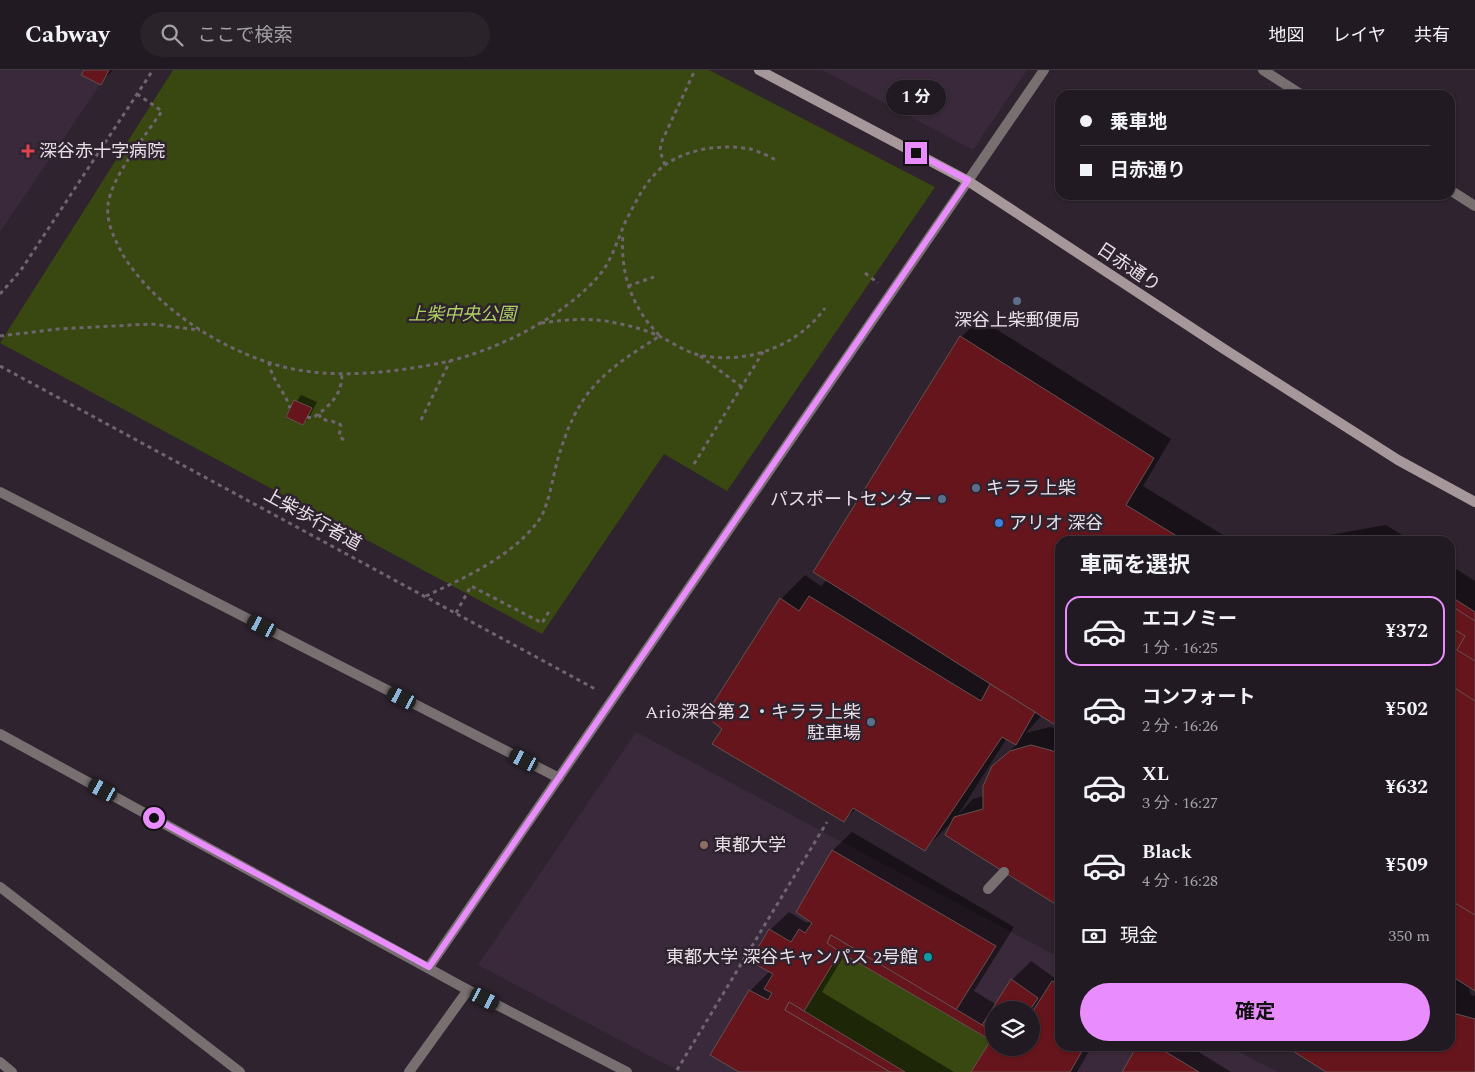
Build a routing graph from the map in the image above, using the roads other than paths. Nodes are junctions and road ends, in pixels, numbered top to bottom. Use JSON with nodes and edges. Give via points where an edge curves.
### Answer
{"nodes":[{"id":1,"x":759,"y":70,"type":"edge"},
{"id":2,"x":1044,"y":70,"type":"edge"},
{"id":3,"x":1263,"y":70,"type":"edge"},
{"id":4,"x":1294,"y":90,"type":"edge"},
{"id":5,"x":968,"y":180,"type":"junction"},
{"id":6,"x":1455,"y":193,"type":"edge"},
{"id":7,"x":1475,"y":206,"type":"edge"},
{"id":8,"x":0,"y":492,"type":"edge"},
{"id":9,"x":1475,"y":502,"type":"edge"},
{"id":10,"x":0,"y":734,"type":"edge"},
{"id":11,"x":559,"y":778,"type":"junction"},
{"id":12,"x":1004,"y":872,"type":"dead end"},
{"id":13,"x":0,"y":887,"type":"edge"},
{"id":14,"x":988,"y":889,"type":"dead end"},
{"id":15,"x":429,"y":967,"type":"junction"},
{"id":16,"x":468,"y":990,"type":"junction"},
{"id":17,"x":0,"y":1062,"type":"edge"},
{"id":18,"x":12,"y":1072,"type":"edge"},
{"id":19,"x":240,"y":1072,"type":"edge"},
{"id":20,"x":409,"y":1072,"type":"edge"},
{"id":21,"x":627,"y":1072,"type":"edge"}],
"edges":[{"from":1,"to":5,"type":"street","name":"日赤通り"},
{"from":2,"to":5,"type":"street"},
{"from":3,"to":4,"type":"street"},
{"from":5,"to":9,"type":"street","name":"日赤通り","via":[[1398,460]]},
{"from":5,"to":11,"type":"street"},
{"from":6,"to":7,"type":"street"},
{"from":8,"to":11,"type":"street"},
{"from":10,"to":15,"type":"street"},
{"from":11,"to":15,"type":"street"},
{"from":12,"to":14,"type":"street"},
{"from":13,"to":19,"type":"street"},
{"from":15,"to":16,"type":"street"},
{"from":16,"to":20,"type":"street"},
{"from":16,"to":21,"type":"street"},
{"from":17,"to":18,"type":"street"}]}
